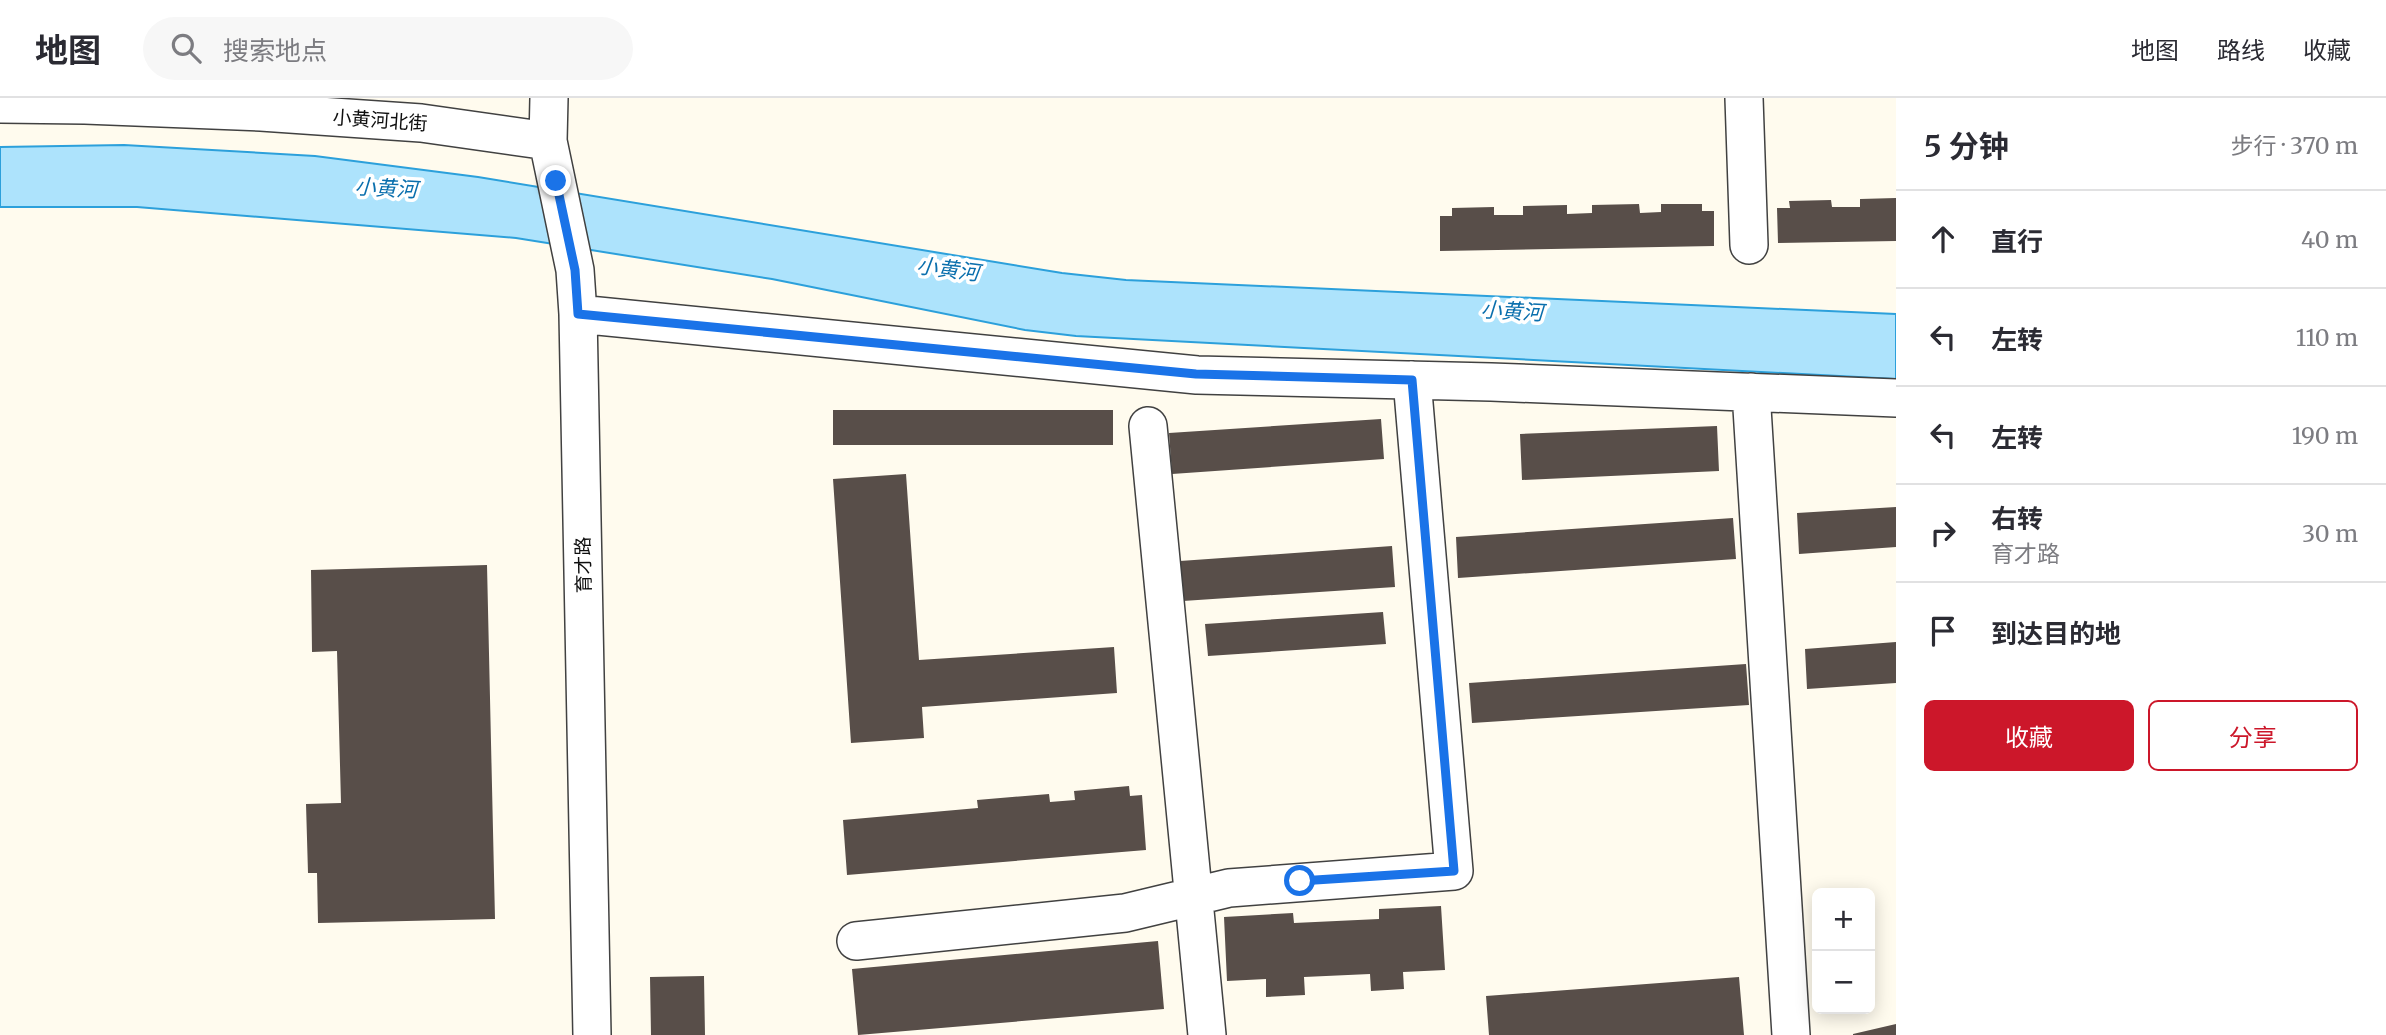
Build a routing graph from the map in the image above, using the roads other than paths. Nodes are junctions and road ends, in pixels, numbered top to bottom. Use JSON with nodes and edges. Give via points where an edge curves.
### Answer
{"nodes":[{"id":1,"x":549,"y":98,"type":"edge"},
{"id":2,"x":1744,"y":98,"type":"edge"},
{"id":3,"x":17,"y":102,"type":"edge"},
{"id":4,"x":548,"y":141,"type":"junction"},
{"id":5,"x":1749,"y":245,"type":"dead end"},
{"id":6,"x":578,"y":314,"type":"junction"},
{"id":7,"x":1412,"y":380,"type":"junction"},
{"id":8,"x":1751,"y":392,"type":"junction"},
{"id":9,"x":1896,"y":398,"type":"edge"},
{"id":10,"x":1148,"y":426,"type":"dead end"},
{"id":11,"x":1194,"y":896,"type":"junction"},
{"id":12,"x":856,"y":941,"type":"dead end"},
{"id":13,"x":592,"y":1035,"type":"edge"},
{"id":14,"x":1208,"y":1035,"type":"edge"},
{"id":15,"x":1791,"y":1035,"type":"edge"}],
"edges":[{"from":1,"to":4,"type":"street","name":"育才路"},
{"from":2,"to":5,"type":"street"},
{"from":3,"to":4,"type":"street","name":"小黄河北街","via":[[421,123]]},
{"from":4,"to":6,"type":"street","name":"育才路","via":[[575,270]]},
{"from":6,"to":7,"type":"street","via":[[1196,374]]},
{"from":6,"to":13,"type":"street","name":"育才路"},
{"from":7,"to":8,"type":"street"},
{"from":7,"to":11,"type":"street","via":[[1454,871],[1276,883]]},
{"from":8,"to":9,"type":"street"},
{"from":8,"to":15,"type":"street"},
{"from":10,"to":11,"type":"street"},
{"from":11,"to":12,"type":"street","via":[[1125,913]]},
{"from":11,"to":14,"type":"street"}]}
